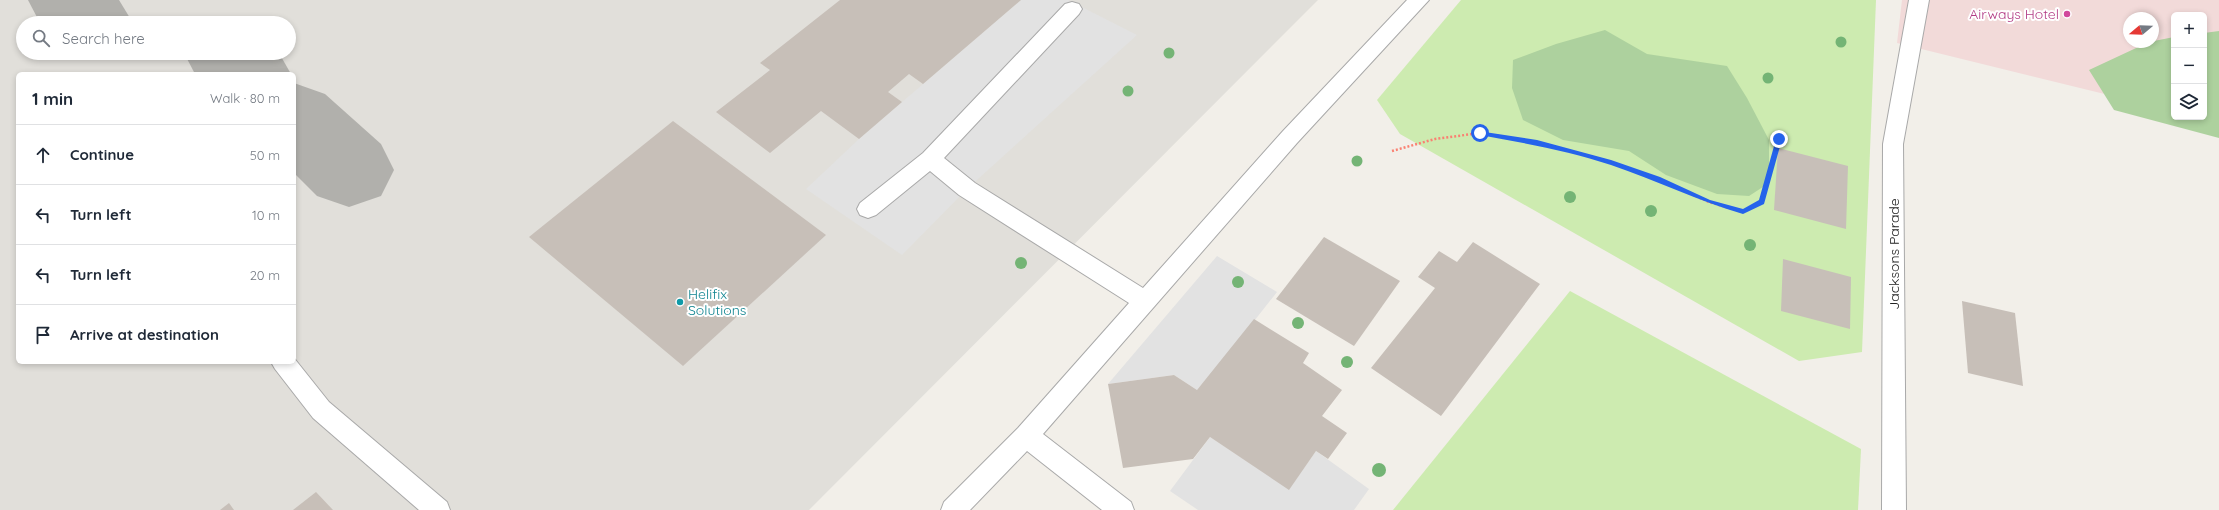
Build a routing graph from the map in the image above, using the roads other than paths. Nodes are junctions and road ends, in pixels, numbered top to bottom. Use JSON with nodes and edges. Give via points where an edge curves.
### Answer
{"nodes":[{"id":1,"x":1419,"y":0,"type":"edge"},
{"id":2,"x":1919,"y":0,"type":"edge"},
{"id":3,"x":1072,"y":9,"type":"dead end"},
{"id":4,"x":930,"y":158,"type":"junction"},
{"id":5,"x":868,"y":209,"type":"dead end"},
{"id":6,"x":1144,"y":301,"type":"junction"},
{"id":7,"x":285,"y":364,"type":"edge"},
{"id":8,"x":1026,"y":436,"type":"junction"},
{"id":9,"x":438,"y":510,"type":"edge"},
{"id":10,"x":953,"y":510,"type":"edge"},
{"id":11,"x":1122,"y":510,"type":"edge"},
{"id":12,"x":1894,"y":510,"type":"edge"}],
"edges":[{"from":1,"to":6,"type":"street"},
{"from":2,"to":12,"type":"street","name":"Jacksons Parade","via":[[1893,144]]},
{"from":3,"to":4,"type":"street"},
{"from":4,"to":5,"type":"street"},
{"from":4,"to":6,"type":"street","via":[[967,188]]},
{"from":6,"to":8,"type":"street"},
{"from":7,"to":9,"type":"street","via":[[321,410]]},
{"from":8,"to":10,"type":"street"},
{"from":8,"to":11,"type":"street"}]}
